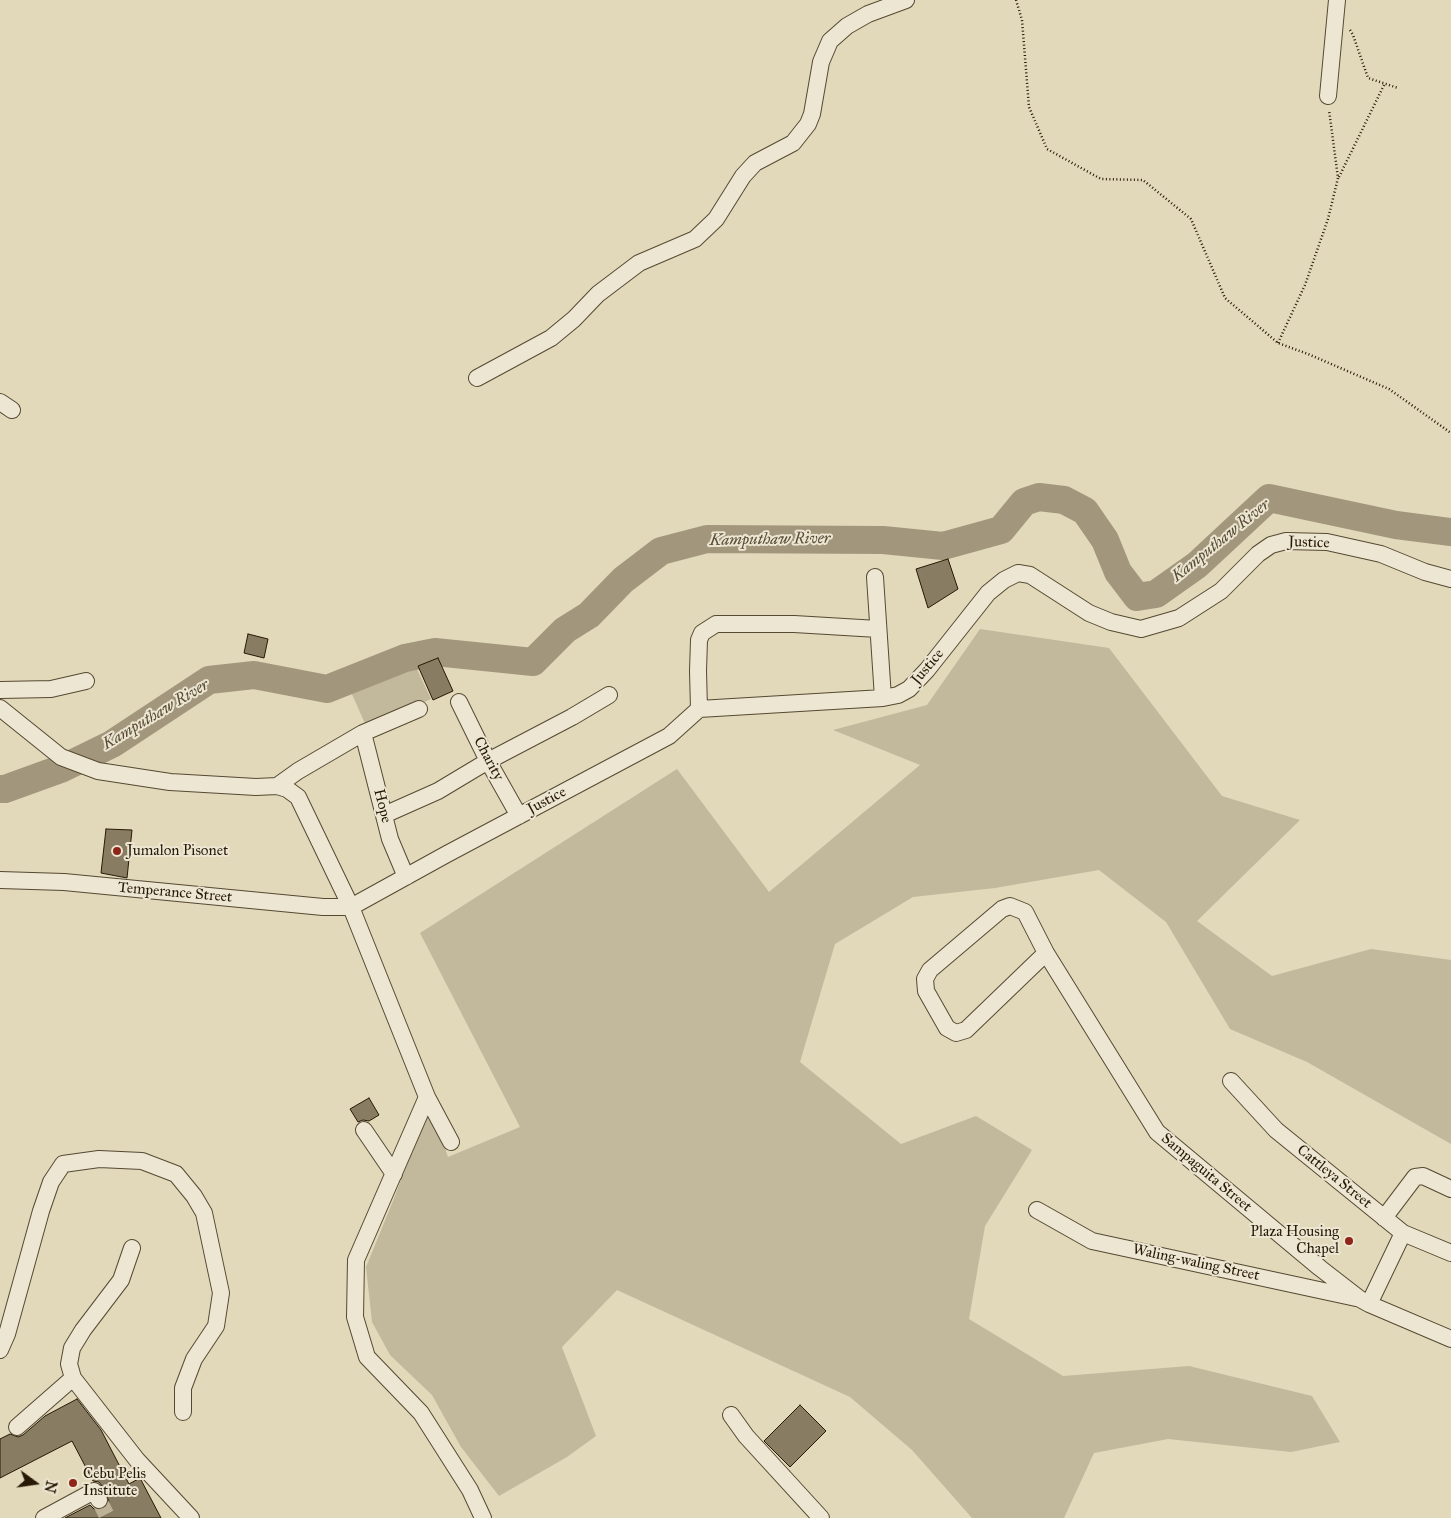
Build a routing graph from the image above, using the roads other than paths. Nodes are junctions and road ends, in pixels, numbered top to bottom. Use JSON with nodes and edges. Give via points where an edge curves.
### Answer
{"nodes":[{"id":1,"x":906,"y":0,"type":"edge"},
{"id":2,"x":1337,"y":5,"type":"edge"},
{"id":3,"x":1328,"y":96,"type":"road end"},
{"id":4,"x":477,"y":378,"type":"dead end"},
{"id":5,"x":875,"y":577,"type":"dead end"},
{"id":6,"x":1451,"y":579,"type":"edge"},
{"id":7,"x":878,"y":628,"type":"junction"},
{"id":8,"x":86,"y":682,"type":"dead end"},
{"id":9,"x":0,"y":690,"type":"edge"},
{"id":10,"x":609,"y":695,"type":"dead end"},
{"id":11,"x":883,"y":698,"type":"junction"},
{"id":12,"x":459,"y":702,"type":"dead end"},
{"id":13,"x":0,"y":708,"type":"edge"},
{"id":14,"x":419,"y":709,"type":"dead end"},
{"id":15,"x":699,"y":709,"type":"junction"},
{"id":16,"x":363,"y":733,"type":"junction"},
{"id":17,"x":488,"y":761,"type":"junction"},
{"id":18,"x":277,"y":786,"type":"junction"},
{"id":19,"x":384,"y":815,"type":"junction"},
{"id":20,"x":519,"y":816,"type":"junction"},
{"id":21,"x":406,"y":878,"type":"junction"},
{"id":22,"x":0,"y":880,"type":"edge"},
{"id":23,"x":351,"y":907,"type":"junction"},
{"id":24,"x":1046,"y":953,"type":"junction"},
{"id":25,"x":1231,"y":1081,"type":"dead end"},
{"id":26,"x":426,"y":1097,"type":"junction"},
{"id":27,"x":364,"y":1130,"type":"dead end"},
{"id":28,"x":451,"y":1142,"type":"dead end"},
{"id":29,"x":394,"y":1174,"type":"junction"},
{"id":30,"x":1451,"y":1189,"type":"edge"},
{"id":31,"x":1037,"y":1210,"type":"dead end"},
{"id":32,"x":1384,"y":1218,"type":"junction"},
{"id":33,"x":1403,"y":1234,"type":"junction"},
{"id":34,"x":132,"y":1248,"type":"dead end"},
{"id":35,"x":1451,"y":1253,"type":"edge"},
{"id":36,"x":1365,"y":1302,"type":"junction"},
{"id":37,"x":1451,"y":1339,"type":"edge"},
{"id":38,"x":0,"y":1350,"type":"edge"},
{"id":39,"x":73,"y":1378,"type":"junction"},
{"id":40,"x":183,"y":1412,"type":"dead end"},
{"id":41,"x":731,"y":1415,"type":"dead end"},
{"id":42,"x":17,"y":1427,"type":"dead end"},
{"id":43,"x":99,"y":1500,"type":"dead end"},
{"id":44,"x":44,"y":1518,"type":"edge"},
{"id":45,"x":192,"y":1518,"type":"edge"},
{"id":46,"x":483,"y":1518,"type":"edge"},
{"id":47,"x":821,"y":1518,"type":"edge"}],
"edges":[{"from":1,"to":4,"type":"street","via":[[868,14],[830,41],[821,62],[808,124],[794,143],[755,163],[716,219],[695,239],[639,263],[598,294],[551,338]]},
{"from":2,"to":3,"type":"street"},
{"from":5,"to":7,"type":"street"},
{"from":6,"to":11,"type":"street","name":"Justice","via":[[1380,554],[1327,542],[1286,541],[1258,554],[1221,591],[1179,618],[1141,629],[1089,613],[1030,575],[1018,573],[988,593],[909,689]]},
{"from":7,"to":11,"type":"street"},
{"from":7,"to":15,"type":"street","via":[[716,624],[702,633],[699,640]]},
{"from":8,"to":9,"type":"street","via":[[51,689]]},
{"from":10,"to":17,"type":"street"},
{"from":11,"to":15,"type":"street","name":"Justice"},
{"from":12,"to":17,"type":"street","name":"Charity"},
{"from":13,"to":18,"type":"street","via":[[61,758],[98,771],[170,782]]},
{"from":14,"to":16,"type":"street"},
{"from":15,"to":20,"type":"street","name":"Justice","via":[[669,736]]},
{"from":16,"to":18,"type":"street"},
{"from":16,"to":19,"type":"street","name":"Hope"},
{"from":17,"to":19,"type":"street","via":[[438,791]]},
{"from":17,"to":20,"type":"street","name":"Charity"},
{"from":18,"to":23,"type":"street","via":[[298,797]]},
{"from":19,"to":21,"type":"street","name":"Hope"},
{"from":20,"to":21,"type":"street","name":"Justice"},
{"from":21,"to":23,"type":"street","name":"Justice"},
{"from":22,"to":23,"type":"street","name":"Temperance Street","via":[[64,882]]},
{"from":23,"to":26,"type":"street"},
{"from":24,"to":24,"type":"street","name":"Sampaguita Street","via":[[1025,912],[1010,906],[1002,909],[930,970],[925,980],[926,991],[947,1028],[956,1033],[966,1030]]},
{"from":24,"to":36,"type":"street","name":"Sampaguita Street","via":[[1157,1132]]},
{"from":25,"to":32,"type":"street","name":"Cattleya Street","via":[[1276,1130]]},
{"from":26,"to":28,"type":"street"},
{"from":26,"to":29,"type":"street"},
{"from":27,"to":29,"type":"street"},
{"from":29,"to":46,"type":"street","via":[[356,1260],[355,1317],[367,1357],[420,1413],[470,1490]]},
{"from":30,"to":32,"type":"street","via":[[1423,1176],[1416,1177]]},
{"from":31,"to":36,"type":"street","name":"Waling-waling Street","via":[[1092,1241]]},
{"from":32,"to":33,"type":"street","name":"Cattleya Street"},
{"from":33,"to":35,"type":"street","name":"Cattleya Street"},
{"from":33,"to":36,"type":"street"},
{"from":34,"to":39,"type":"street","via":[[121,1280],[72,1348],[69,1364]]},
{"from":36,"to":37,"type":"street","name":"Sampaguita Street"},
{"from":38,"to":40,"type":"street","via":[[41,1211],[51,1182],[63,1164],[99,1160],[142,1161],[176,1174],[194,1196],[204,1213],[222,1293],[216,1326],[194,1359],[183,1388]]},
{"from":39,"to":42,"type":"street"},
{"from":39,"to":45,"type":"street","via":[[137,1460]]},
{"from":41,"to":47,"type":"street","via":[[746,1436]]},
{"from":43,"to":44,"type":"street","via":[[94,1491]]}]}
